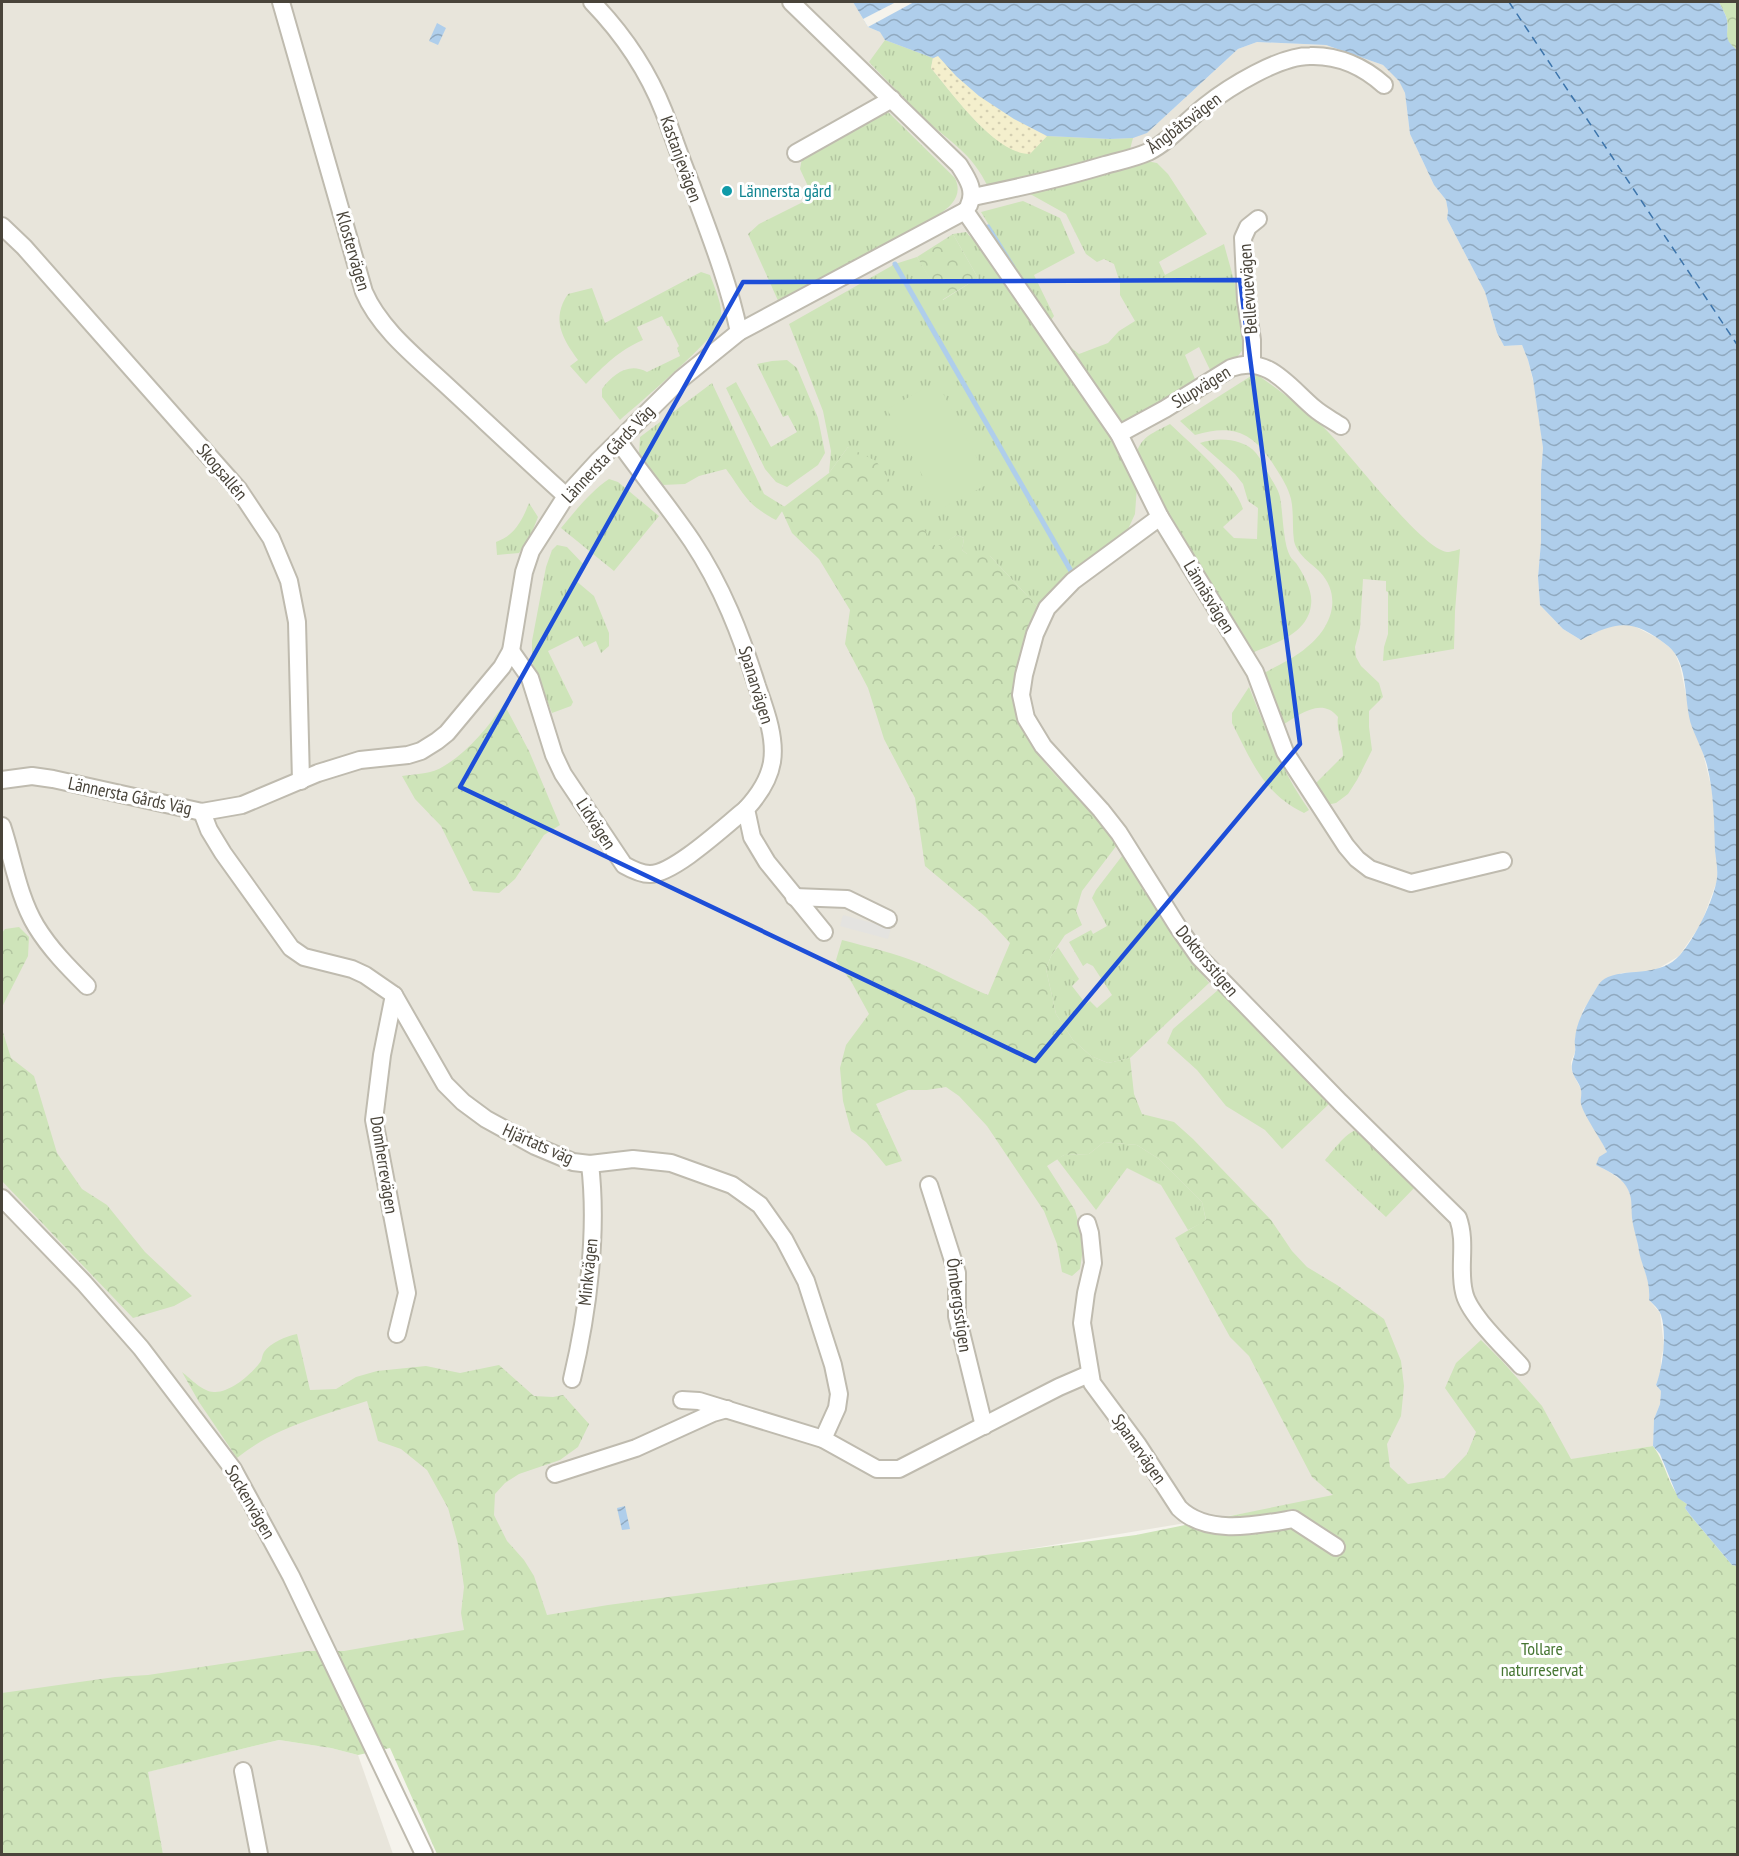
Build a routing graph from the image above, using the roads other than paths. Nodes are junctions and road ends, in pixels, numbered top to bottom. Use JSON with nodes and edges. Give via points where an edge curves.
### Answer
{"nodes":[{"id":1,"x":281,"y":2,"type":"edge"},
{"id":2,"x":592,"y":2,"type":"edge"},
{"id":3,"x":791,"y":2,"type":"edge"},
{"id":4,"x":1384,"y":85,"type":"dead end"},
{"id":5,"x":892,"y":99,"type":"junction"},
{"id":6,"x":796,"y":153,"type":"dead end"},
{"id":7,"x":969,"y":204,"type":"junction"},
{"id":8,"x":1258,"y":219,"type":"dead end"},
{"id":9,"x":2,"y":226,"type":"edge"},
{"id":10,"x":739,"y":332,"type":"junction"},
{"id":11,"x":1252,"y":364,"type":"junction"},
{"id":12,"x":1341,"y":426,"type":"dead end"},
{"id":13,"x":1119,"y":434,"type":"junction"},
{"id":14,"x":619,"y":442,"type":"junction"},
{"id":15,"x":566,"y":496,"type":"junction"},
{"id":16,"x":1161,"y":517,"type":"junction"},
{"id":17,"x":511,"y":651,"type":"junction"},
{"id":18,"x":2,"y":780,"type":"edge"},
{"id":19,"x":301,"y":781,"type":"junction"},
{"id":20,"x":746,"y":809,"type":"junction"},
{"id":21,"x":202,"y":812,"type":"junction"},
{"id":22,"x":2,"y":826,"type":"edge"},
{"id":23,"x":1503,"y":861,"type":"dead end"},
{"id":24,"x":794,"y":897,"type":"junction"},
{"id":25,"x":888,"y":919,"type":"dead end"},
{"id":26,"x":824,"y":932,"type":"dead end"},
{"id":27,"x":87,"y":986,"type":"dead end"},
{"id":28,"x":394,"y":995,"type":"junction"},
{"id":29,"x":590,"y":1164,"type":"junction"},
{"id":30,"x":929,"y":1185,"type":"dead end"},
{"id":31,"x":2,"y":1198,"type":"edge"},
{"id":32,"x":1087,"y":1223,"type":"dead end"},
{"id":33,"x":397,"y":1334,"type":"dead end"},
{"id":34,"x":1521,"y":1366,"type":"dead end"},
{"id":35,"x":1089,"y":1374,"type":"junction"},
{"id":36,"x":572,"y":1379,"type":"dead end"},
{"id":37,"x":682,"y":1400,"type":"dead end"},
{"id":38,"x":727,"y":1409,"type":"junction"},
{"id":39,"x":984,"y":1426,"type":"junction"},
{"id":40,"x":823,"y":1440,"type":"junction"},
{"id":41,"x":555,"y":1474,"type":"dead end"},
{"id":42,"x":1336,"y":1547,"type":"dead end"},
{"id":43,"x":243,"y":1771,"type":"dead end"},
{"id":44,"x":260,"y":1854,"type":"edge"},
{"id":45,"x":424,"y":1854,"type":"edge"}],
"edges":[{"from":1,"to":15,"type":"street","name":"Klostervägen","via":[[371,308],[416,356]]},
{"from":2,"to":10,"type":"street","name":"Kastanjevägen","via":[[636,57],[664,111],[722,267]]},
{"from":3,"to":5,"type":"street"},
{"from":4,"to":7,"type":"street","name":"Ångbåtsvägen","via":[[1369,71],[1347,63],[1326,57],[1296,58],[1228,89],[1147,152]]},
{"from":5,"to":6,"type":"street"},
{"from":5,"to":7,"type":"street","via":[[959,165],[970,186]]},
{"from":7,"to":10,"type":"street","name":"Lännersta Gårds Väg"},
{"from":7,"to":13,"type":"street","name":"Lännäsvägen"},
{"from":8,"to":11,"type":"street","name":"Bellevuevägen","via":[[1243,238]]},
{"from":9,"to":19,"type":"street","name":"Skogsallén","via":[[239,490],[271,538],[289,581],[297,622]]},
{"from":10,"to":14,"type":"street","name":"Lännersta Gårds Väg","via":[[681,378]]},
{"from":11,"to":12,"type":"street","name":"Slupvägen","via":[[1277,374]]},
{"from":11,"to":13,"type":"street","name":"Slupvägen","via":[[1231,368]]},
{"from":13,"to":16,"type":"street","name":"Lännäsvägen"},
{"from":14,"to":15,"type":"street","name":"Lännersta Gårds Väg"},
{"from":14,"to":20,"type":"street","name":"Spanarvägen","via":[[693,542],[743,643],[765,709],[773,751],[767,778]]},
{"from":15,"to":17,"type":"street","name":"Lännersta Gårds Väg","via":[[531,551]]},
{"from":16,"to":23,"type":"street","name":"Lännäsvägen","via":[[1255,672],[1285,752],[1357,859],[1370,869],[1411,883]]},
{"from":16,"to":34,"type":"street","name":"Doktorsstigen","via":[[1073,582],[1047,608],[1024,675],[1021,695],[1026,718],[1043,746],[1119,833],[1199,957],[1458,1218],[1467,1302]]},
{"from":17,"to":19,"type":"street","name":"Lännersta Gårds Väg","via":[[453,726],[421,751],[360,760]]},
{"from":17,"to":20,"type":"street","name":"Lidvägen","via":[[530,678],[563,774],[624,865],[650,874],[672,867]]},
{"from":18,"to":21,"type":"street","name":"Lännersta Gårds Väg","via":[[32,776],[53,779]]},
{"from":19,"to":21,"type":"street","name":"Lännersta Gårds Väg","via":[[242,806]]},
{"from":20,"to":24,"type":"street","via":[[752,837]]},
{"from":21,"to":28,"type":"street","name":"Hjärtats väg","via":[[223,853],[291,948],[304,957],[352,969]]},
{"from":22,"to":27,"type":"street","via":[[36,926]]},
{"from":24,"to":25,"type":"street","via":[[847,899]]},
{"from":24,"to":26,"type":"street"},
{"from":28,"to":29,"type":"street","name":"Hjärtats väg","via":[[445,1083],[463,1102],[535,1146],[573,1162]]},
{"from":28,"to":33,"type":"street","name":"Domherrevägen","via":[[374,1120],[407,1293]]},
{"from":29,"to":36,"type":"street","name":"Minkvägen","via":[[592,1235],[581,1343]]},
{"from":29,"to":40,"type":"street","name":"Hjärtats väg","via":[[633,1160],[671,1163],[732,1185],[760,1205],[806,1281],[833,1365],[839,1394]]},
{"from":30,"to":39,"type":"street","name":"Örnbergsstigen","via":[[957,1273],[957,1316]]},
{"from":31,"to":45,"type":"street","name":"Sockenvägen","via":[[141,1348],[233,1470],[291,1576]]},
{"from":32,"to":35,"type":"street","name":"Spanarvägen","via":[[1093,1263],[1082,1323]]},
{"from":35,"to":39,"type":"street"},
{"from":35,"to":42,"type":"street","name":"Spanarvägen","via":[[1186,1515],[1207,1524],[1244,1527],[1293,1519]]},
{"from":37,"to":38,"type":"street"},
{"from":38,"to":40,"type":"street"},
{"from":38,"to":41,"type":"street","via":[[636,1448]]},
{"from":39,"to":40,"type":"street","via":[[899,1469],[889,1470],[865,1464]]},
{"from":43,"to":44,"type":"street"}]}
